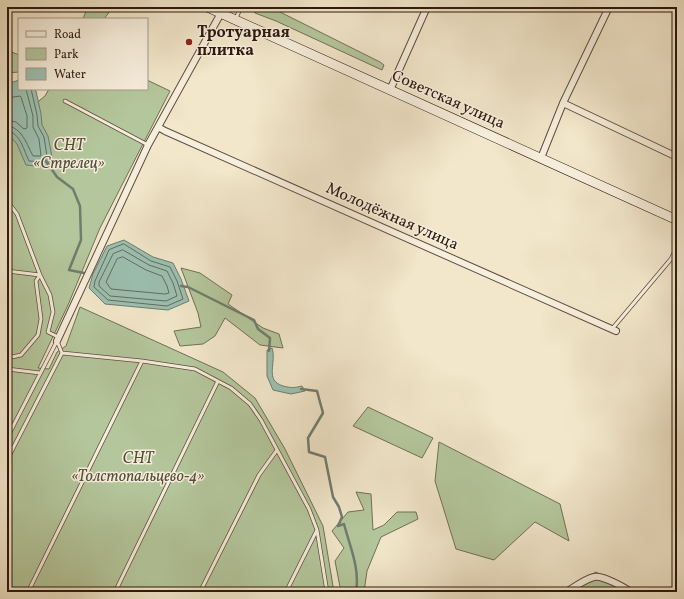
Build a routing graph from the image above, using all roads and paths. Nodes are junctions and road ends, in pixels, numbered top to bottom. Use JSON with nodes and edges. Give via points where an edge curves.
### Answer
{"nodes":[{"id":1,"x":207,"y":7,"type":"edge"},
{"id":2,"x":241,"y":7,"type":"edge"},
{"id":3,"x":426,"y":7,"type":"edge"},
{"id":4,"x":609,"y":7,"type":"edge"},
{"id":5,"x":221,"y":13,"type":"junction"},
{"id":6,"x":235,"y":20,"type":"junction"},
{"id":7,"x":390,"y":90,"type":"junction"},
{"id":8,"x":65,"y":101,"type":"dead end"},
{"id":9,"x":563,"y":103,"type":"junction"},
{"id":10,"x":158,"y":127,"type":"junction"},
{"id":11,"x":148,"y":145,"type":"junction"},
{"id":12,"x":677,"y":157,"type":"edge"},
{"id":13,"x":541,"y":158,"type":"junction"},
{"id":14,"x":7,"y":201,"type":"edge"},
{"id":15,"x":677,"y":220,"type":"edge"},
{"id":16,"x":677,"y":247,"type":"edge"},
{"id":17,"x":7,"y":271,"type":"edge"},
{"id":18,"x":40,"y":275,"type":"junction"},
{"id":19,"x":39,"y":328,"type":"junction"},
{"id":20,"x":614,"y":330,"type":"joint"},
{"id":21,"x":48,"y":332,"type":"junction"},
{"id":22,"x":57,"y":339,"type":"junction"},
{"id":23,"x":62,"y":354,"type":"junction"},
{"id":24,"x":7,"y":358,"type":"edge"},
{"id":25,"x":142,"y":361,"type":"junction"},
{"id":26,"x":7,"y":369,"type":"edge"},
{"id":27,"x":40,"y":373,"type":"junction"},
{"id":28,"x":218,"y":381,"type":"junction"},
{"id":29,"x":7,"y":438,"type":"edge"},
{"id":30,"x":277,"y":450,"type":"junction"},
{"id":31,"x":7,"y":460,"type":"edge"},
{"id":32,"x":317,"y":530,"type":"junction"},
{"id":33,"x":622,"y":586,"type":"junction"},
{"id":34,"x":28,"y":592,"type":"edge"},
{"id":35,"x":115,"y":592,"type":"edge"},
{"id":36,"x":200,"y":592,"type":"edge"},
{"id":37,"x":286,"y":592,"type":"edge"},
{"id":38,"x":327,"y":592,"type":"edge"},
{"id":39,"x":566,"y":592,"type":"edge"},
{"id":40,"x":618,"y":592,"type":"edge"},
{"id":41,"x":631,"y":592,"type":"edge"}],
"edges":[{"from":1,"to":5,"type":"street","name":"Советская улица"},
{"from":2,"to":6,"type":"lane"},
{"from":3,"to":7,"type":"street"},
{"from":4,"to":9,"type":"street"},
{"from":5,"to":6,"type":"street","name":"Советская улица"},
{"from":5,"to":10,"type":"street"},
{"from":6,"to":7,"type":"street","name":"Советская улица"},
{"from":7,"to":13,"type":"street","name":"Советская улица"},
{"from":8,"to":11,"type":"lane"},
{"from":9,"to":12,"type":"street"},
{"from":9,"to":13,"type":"street"},
{"from":10,"to":11,"type":"street"},
{"from":10,"to":20,"type":"street","name":"Молодёжная улица"},
{"from":11,"to":22,"type":"street"},
{"from":13,"to":15,"type":"street","name":"Советская улица"},
{"from":14,"to":18,"type":"lane","via":[[16,214]]},
{"from":16,"to":20,"type":"lane","via":[[671,259]]},
{"from":17,"to":18,"type":"lane"},
{"from":18,"to":19,"type":"lane","via":[[36,281],[41,319]]},
{"from":18,"to":21,"type":"lane","via":[[50,295],[53,312]]},
{"from":19,"to":21,"type":"lane"},
{"from":19,"to":24,"type":"lane","via":[[38,335],[20,355]]},
{"from":21,"to":22,"type":"lane"},
{"from":22,"to":23,"type":"lane"},
{"from":22,"to":27,"type":"lane"},
{"from":23,"to":25,"type":"lane"},
{"from":23,"to":31,"type":"lane"},
{"from":25,"to":28,"type":"lane","via":[[195,369]]},
{"from":25,"to":34,"type":"lane"},
{"from":26,"to":27,"type":"lane"},
{"from":27,"to":29,"type":"lane"},
{"from":28,"to":30,"type":"lane","via":[[250,404]]},
{"from":28,"to":35,"type":"lane"},
{"from":30,"to":32,"type":"lane","via":[[309,509]]},
{"from":30,"to":36,"type":"lane","via":[[258,475]]},
{"from":32,"to":37,"type":"lane"},
{"from":32,"to":38,"type":"lane"},
{"from":33,"to":39,"type":"street","via":[[594,577]]},
{"from":33,"to":40,"type":"lane"},
{"from":33,"to":41,"type":"street"}]}
